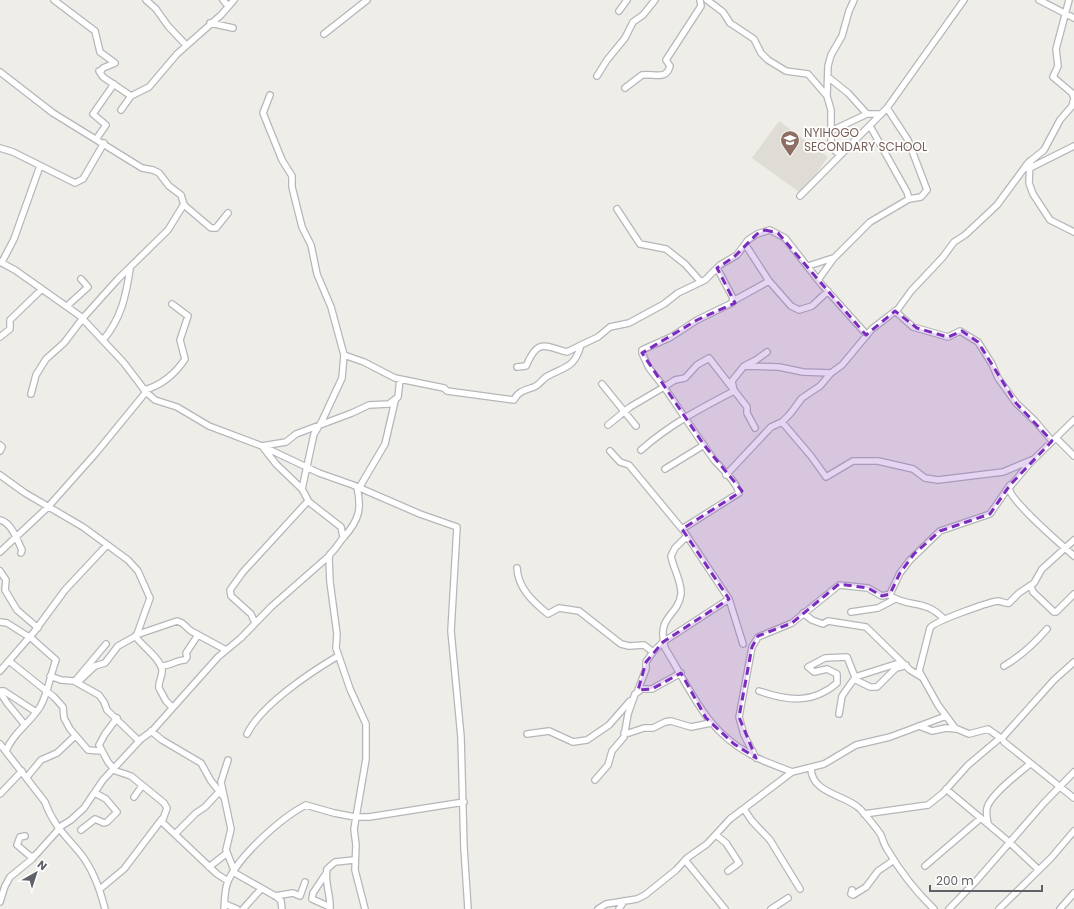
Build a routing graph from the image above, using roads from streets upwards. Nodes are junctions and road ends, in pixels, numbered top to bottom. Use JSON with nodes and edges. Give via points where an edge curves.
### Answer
{"nodes":[{"id":1,"x":54,"y":0,"type":"edge"},
{"id":2,"x":146,"y":0,"type":"edge"},
{"id":3,"x":223,"y":0,"type":"edge"},
{"id":4,"x":234,"y":0,"type":"edge"},
{"id":5,"x":367,"y":0,"type":"edge"},
{"id":6,"x":627,"y":0,"type":"edge"},
{"id":7,"x":655,"y":0,"type":"edge"},
{"id":8,"x":700,"y":0,"type":"edge"},
{"id":9,"x":707,"y":0,"type":"edge"},
{"id":10,"x":854,"y":0,"type":"edge"},
{"id":11,"x":964,"y":0,"type":"edge"},
{"id":12,"x":1039,"y":0,"type":"edge"},
{"id":13,"x":1069,"y":0,"type":"edge"},
{"id":14,"x":228,"y":6,"type":"junction"},
{"id":15,"x":619,"y":11,"type":"dead end"},
{"id":16,"x":1066,"y":13,"type":"junction"},
{"id":17,"x":1074,"y":18,"type":"edge"},
{"id":18,"x":210,"y":23,"type":"junction"},
{"id":19,"x":233,"y":28,"type":"dead end"},
{"id":20,"x":324,"y":34,"type":"dead end"},
{"id":21,"x":186,"y":45,"type":"junction"},
{"id":22,"x":0,"y":72,"type":"edge"},
{"id":23,"x":598,"y":76,"type":"dead end"},
{"id":24,"x":828,"y":76,"type":"junction"},
{"id":25,"x":114,"y":84,"type":"junction"},
{"id":26,"x":625,"y":88,"type":"dead end"},
{"id":27,"x":270,"y":95,"type":"dead end"},
{"id":28,"x":131,"y":96,"type":"junction"},
{"id":29,"x":827,"y":96,"type":"junction"},
{"id":30,"x":887,"y":108,"type":"junction"},
{"id":31,"x":121,"y":110,"type":"dead end"},
{"id":32,"x":867,"y":114,"type":"junction"},
{"id":33,"x":881,"y":114,"type":"junction"},
{"id":34,"x":870,"y":126,"type":"junction"},
{"id":35,"x":831,"y":131,"type":"junction"},
{"id":36,"x":97,"y":138,"type":"junction"},
{"id":37,"x":104,"y":143,"type":"junction"},
{"id":38,"x":1074,"y":146,"type":"edge"},
{"id":39,"x":0,"y":148,"type":"edge"},
{"id":40,"x":840,"y":155,"type":"junction"},
{"id":41,"x":1030,"y":161,"type":"junction"},
{"id":42,"x":40,"y":166,"type":"junction"},
{"id":43,"x":1028,"y":169,"type":"junction"},
{"id":44,"x":800,"y":196,"type":"dead end"},
{"id":45,"x":909,"y":199,"type":"junction"},
{"id":46,"x":184,"y":204,"type":"junction"},
{"id":47,"x":617,"y":209,"type":"dead end"},
{"id":48,"x":228,"y":214,"type":"dead end"},
{"id":49,"x":1074,"y":232,"type":"edge"},
{"id":50,"x":744,"y":244,"type":"junction"},
{"id":51,"x":834,"y":258,"type":"junction"},
{"id":52,"x":1,"y":262,"type":"edge"},
{"id":53,"x":808,"y":266,"type":"junction"},
{"id":54,"x":717,"y":268,"type":"junction"},
{"id":55,"x":130,"y":269,"type":"junction"},
{"id":56,"x":81,"y":279,"type":"dead end"},
{"id":57,"x":818,"y":280,"type":"junction"},
{"id":58,"x":769,"y":281,"type":"junction"},
{"id":59,"x":701,"y":282,"type":"junction"},
{"id":60,"x":42,"y":289,"type":"junction"},
{"id":61,"x":828,"y":291,"type":"junction"},
{"id":62,"x":733,"y":301,"type":"junction"},
{"id":63,"x":172,"y":304,"type":"dead end"},
{"id":64,"x":67,"y":306,"type":"junction"},
{"id":65,"x":895,"y":311,"type":"junction"},
{"id":66,"x":83,"y":318,"type":"junction"},
{"id":67,"x":867,"y":335,"type":"junction"},
{"id":68,"x":0,"y":337,"type":"edge"},
{"id":69,"x":103,"y":340,"type":"junction"},
{"id":70,"x":581,"y":345,"type":"junction"},
{"id":71,"x":767,"y":352,"type":"dead end"},
{"id":72,"x":344,"y":355,"type":"junction"},
{"id":73,"x":744,"y":366,"type":"junction"},
{"id":74,"x":517,"y":367,"type":"dead end"},
{"id":75,"x":831,"y":373,"type":"junction"},
{"id":76,"x":400,"y":379,"type":"junction"},
{"id":77,"x":602,"y":384,"type":"dead end"},
{"id":78,"x":664,"y":387,"type":"junction"},
{"id":79,"x":734,"y":390,"type":"junction"},
{"id":80,"x":145,"y":391,"type":"junction"},
{"id":81,"x":31,"y":394,"type":"dead end"},
{"id":82,"x":395,"y":401,"type":"junction"},
{"id":83,"x":625,"y":412,"type":"junction"},
{"id":84,"x":685,"y":417,"type":"junction"},
{"id":85,"x":1074,"y":420,"type":"edge"},
{"id":86,"x":782,"y":422,"type":"junction"},
{"id":87,"x":319,"y":425,"type":"junction"},
{"id":88,"x":608,"y":425,"type":"dead end"},
{"id":89,"x":636,"y":426,"type":"dead end"},
{"id":90,"x":755,"y":428,"type":"dead end"},
{"id":91,"x":1054,"y":440,"type":"junction"},
{"id":92,"x":0,"y":445,"type":"edge"},
{"id":93,"x":704,"y":445,"type":"junction"},
{"id":94,"x":262,"y":446,"type":"junction"},
{"id":95,"x":641,"y":450,"type":"dead end"},
{"id":96,"x":0,"y":451,"type":"edge"},
{"id":97,"x":610,"y":451,"type":"dead end"},
{"id":98,"x":1074,"y":456,"type":"edge"},
{"id":99,"x":1034,"y":459,"type":"junction"},
{"id":100,"x":306,"y":467,"type":"junction"},
{"id":101,"x":665,"y":469,"type":"dead end"},
{"id":102,"x":0,"y":475,"type":"edge"},
{"id":103,"x":726,"y":475,"type":"junction"},
{"id":104,"x":1010,"y":485,"type":"junction"},
{"id":105,"x":358,"y":487,"type":"junction"},
{"id":106,"x":302,"y":489,"type":"junction"},
{"id":107,"x":308,"y":501,"type":"junction"},
{"id":108,"x":48,"y":507,"type":"junction"},
{"id":109,"x":0,"y":520,"type":"edge"},
{"id":110,"x":682,"y":529,"type":"junction"},
{"id":111,"x":687,"y":536,"type":"junction"},
{"id":112,"x":343,"y":537,"type":"junction"},
{"id":113,"x":16,"y":538,"type":"junction"},
{"id":114,"x":1074,"y":540,"type":"edge"},
{"id":115,"x":108,"y":545,"type":"junction"},
{"id":116,"x":1066,"y":549,"type":"junction"},
{"id":117,"x":0,"y":552,"type":"edge"},
{"id":118,"x":21,"y":553,"type":"dead end"},
{"id":119,"x":329,"y":556,"type":"junction"},
{"id":120,"x":1074,"y":556,"type":"edge"},
{"id":121,"x":516,"y":568,"type":"dead end"},
{"id":122,"x":0,"y":571,"type":"edge"},
{"id":123,"x":1031,"y":586,"type":"junction"},
{"id":124,"x":5,"y":591,"type":"junction"},
{"id":125,"x":1074,"y":594,"type":"edge"},
{"id":126,"x":889,"y":595,"type":"junction"},
{"id":127,"x":0,"y":596,"type":"edge"},
{"id":128,"x":729,"y":599,"type":"junction"},
{"id":129,"x":895,"y":599,"type":"junction"},
{"id":130,"x":851,"y":612,"type":"dead end"},
{"id":131,"x":803,"y":614,"type":"junction"},
{"id":132,"x":944,"y":619,"type":"junction"},
{"id":133,"x":0,"y":622,"type":"edge"},
{"id":134,"x":255,"y":624,"type":"junction"},
{"id":135,"x":38,"y":628,"type":"junction"},
{"id":136,"x":1047,"y":629,"type":"dead end"},
{"id":137,"x":136,"y":635,"type":"junction"},
{"id":138,"x":198,"y":635,"type":"junction"},
{"id":139,"x":29,"y":636,"type":"junction"},
{"id":140,"x":663,"y":642,"type":"junction"},
{"id":141,"x":106,"y":644,"type":"dead end"},
{"id":142,"x":743,"y":644,"type":"dead end"},
{"id":143,"x":226,"y":650,"type":"junction"},
{"id":144,"x":653,"y":652,"type":"junction"},
{"id":145,"x":338,"y":656,"type":"junction"},
{"id":146,"x":9,"y":661,"type":"junction"},
{"id":147,"x":1074,"y":662,"type":"edge"},
{"id":148,"x":906,"y":665,"type":"junction"},
{"id":149,"x":161,"y":666,"type":"junction"},
{"id":150,"x":1004,"y":666,"type":"dead end"},
{"id":151,"x":0,"y":671,"type":"edge"},
{"id":152,"x":680,"y":673,"type":"junction"},
{"id":153,"x":50,"y":676,"type":"junction"},
{"id":154,"x":923,"y":678,"type":"junction"},
{"id":155,"x":77,"y":682,"type":"junction"},
{"id":156,"x":47,"y":690,"type":"junction"},
{"id":157,"x":638,"y":690,"type":"junction"},
{"id":158,"x":0,"y":691,"type":"edge"},
{"id":159,"x":759,"y":691,"type":"dead end"},
{"id":160,"x":632,"y":698,"type":"junction"},
{"id":161,"x":172,"y":707,"type":"junction"},
{"id":162,"x":36,"y":712,"type":"junction"},
{"id":163,"x":839,"y":714,"type":"dead end"},
{"id":164,"x":946,"y":716,"type":"junction"},
{"id":165,"x":117,"y":718,"type":"junction"},
{"id":166,"x":711,"y":723,"type":"junction"},
{"id":167,"x":25,"y":725,"type":"junction"},
{"id":168,"x":919,"y":726,"type":"junction"},
{"id":169,"x":956,"y":729,"type":"junction"},
{"id":170,"x":151,"y":731,"type":"junction"},
{"id":171,"x":624,"y":733,"type":"junction"},
{"id":172,"x":248,"y":734,"type":"dead end"},
{"id":173,"x":527,"y":734,"type":"dead end"},
{"id":174,"x":74,"y":736,"type":"junction"},
{"id":175,"x":1001,"y":739,"type":"junction"},
{"id":176,"x":139,"y":741,"type":"junction"},
{"id":177,"x":0,"y":744,"type":"edge"},
{"id":178,"x":6,"y":751,"type":"junction"},
{"id":179,"x":101,"y":751,"type":"junction"},
{"id":180,"x":756,"y":758,"type":"junction"},
{"id":181,"x":228,"y":760,"type":"dead end"},
{"id":182,"x":1030,"y":764,"type":"junction"},
{"id":183,"x":811,"y":768,"type":"junction"},
{"id":184,"x":114,"y":770,"type":"junction"},
{"id":185,"x":22,"y":771,"type":"junction"},
{"id":186,"x":792,"y":772,"type":"junction"},
{"id":187,"x":1074,"y":772,"type":"edge"},
{"id":188,"x":26,"y":777,"type":"junction"},
{"id":189,"x":595,"y":780,"type":"dead end"},
{"id":190,"x":142,"y":786,"type":"junction"},
{"id":191,"x":1061,"y":787,"type":"junction"},
{"id":192,"x":946,"y":789,"type":"junction"},
{"id":193,"x":219,"y":792,"type":"junction"},
{"id":194,"x":95,"y":793,"type":"junction"},
{"id":195,"x":0,"y":794,"type":"edge"},
{"id":196,"x":134,"y":797,"type":"dead end"},
{"id":197,"x":224,"y":797,"type":"junction"},
{"id":198,"x":1074,"y":798,"type":"edge"},
{"id":199,"x":464,"y":802,"type":"junction"},
{"id":200,"x":744,"y":809,"type":"junction"},
{"id":201,"x":864,"y":814,"type":"junction"},
{"id":202,"x":355,"y":817,"type":"junction"},
{"id":203,"x":981,"y":818,"type":"junction"},
{"id":204,"x":162,"y":819,"type":"junction"},
{"id":205,"x":988,"y":824,"type":"junction"},
{"id":206,"x":58,"y":829,"type":"junction"},
{"id":207,"x":82,"y":830,"type":"dead end"},
{"id":208,"x":1074,"y":831,"type":"edge"},
{"id":209,"x":176,"y":834,"type":"junction"},
{"id":210,"x":716,"y":835,"type":"junction"},
{"id":211,"x":25,"y":836,"type":"dead end"},
{"id":212,"x":1008,"y":841,"type":"junction"},
{"id":213,"x":227,"y":853,"type":"junction"},
{"id":214,"x":34,"y":856,"type":"junction"},
{"id":215,"x":354,"y":860,"type":"junction"},
{"id":216,"x":685,"y":860,"type":"junction"},
{"id":217,"x":894,"y":860,"type":"junction"},
{"id":218,"x":925,"y":866,"type":"dead end"},
{"id":219,"x":209,"y":867,"type":"junction"},
{"id":220,"x":1039,"y":870,"type":"junction"},
{"id":221,"x":234,"y":871,"type":"junction"},
{"id":222,"x":728,"y":871,"type":"dead end"},
{"id":223,"x":326,"y":875,"type":"junction"},
{"id":224,"x":228,"y":881,"type":"junction"},
{"id":225,"x":305,"y":882,"type":"dead end"},
{"id":226,"x":100,"y":889,"type":"junction"},
{"id":227,"x":261,"y":889,"type":"junction"},
{"id":228,"x":800,"y":889,"type":"dead end"},
{"id":229,"x":1,"y":890,"type":"edge"},
{"id":230,"x":852,"y":890,"type":"dead end"},
{"id":231,"x":1074,"y":893,"type":"edge"},
{"id":232,"x":275,"y":896,"type":"junction"},
{"id":233,"x":788,"y":898,"type":"dead end"},
{"id":234,"x":624,"y":901,"type":"junction"},
{"id":235,"x":0,"y":902,"type":"edge"},
{"id":236,"x":224,"y":906,"type":"edge"},
{"id":237,"x":330,"y":908,"type":"edge"},
{"id":238,"x":105,"y":909,"type":"edge"},
{"id":239,"x":237,"y":909,"type":"edge"},
{"id":240,"x":243,"y":909,"type":"edge"},
{"id":241,"x":282,"y":909,"type":"edge"},
{"id":242,"x":365,"y":909,"type":"edge"},
{"id":243,"x":468,"y":909,"type":"edge"},
{"id":244,"x":598,"y":909,"type":"edge"},
{"id":245,"x":619,"y":909,"type":"edge"},
{"id":246,"x":724,"y":909,"type":"edge"},
{"id":247,"x":771,"y":909,"type":"edge"},
{"id":248,"x":934,"y":909,"type":"edge"},
{"id":249,"x":949,"y":909,"type":"edge"},
{"id":250,"x":999,"y":909,"type":"edge"},
{"id":251,"x":1060,"y":909,"type":"edge"}],
"edges":[{"from":1,"to":25,"type":"street","via":[[95,31],[100,52],[115,63],[99,70],[102,76]]},
{"from":2,"to":21,"type":"street"},
{"from":3,"to":14,"type":"street"},
{"from":4,"to":14,"type":"street"},
{"from":5,"to":20,"type":"street"},
{"from":6,"to":15,"type":"street"},
{"from":7,"to":23,"type":"street","via":[[643,15],[633,22]]},
{"from":8,"to":26,"type":"street","via":[[701,6],[666,59],[670,66],[668,73],[664,76],[642,75]]},
{"from":9,"to":29,"type":"street","via":[[722,12],[730,23],[754,39],[765,57],[783,70],[808,74]]},
{"from":10,"to":24,"type":"street","via":[[842,36],[829,59]]},
{"from":11,"to":30,"type":"street"},
{"from":12,"to":16,"type":"street","via":[[1055,10]]},
{"from":13,"to":16,"type":"street"},
{"from":14,"to":18,"type":"street"},
{"from":16,"to":17,"type":"street"},
{"from":16,"to":41,"type":"street","via":[[1056,50],[1058,66],[1053,77],[1072,93],[1073,102],[1046,147]]},
{"from":18,"to":19,"type":"street"},
{"from":18,"to":21,"type":"street"},
{"from":21,"to":28,"type":"street","via":[[150,86]]},
{"from":22,"to":36,"type":"street","via":[[53,113]]},
{"from":24,"to":29,"type":"street"},
{"from":24,"to":32,"type":"street"},
{"from":25,"to":28,"type":"street"},
{"from":25,"to":36,"type":"street","via":[[94,114],[106,125]]},
{"from":27,"to":72,"type":"street","via":[[263,113],[282,160],[292,176],[292,187],[302,227],[311,245],[317,274],[331,307]]},
{"from":28,"to":31,"type":"street"},
{"from":29,"to":35,"type":"street"},
{"from":30,"to":33,"type":"street"},
{"from":30,"to":45,"type":"street","via":[[908,140],[926,190],[921,197]]},
{"from":32,"to":33,"type":"street"},
{"from":32,"to":35,"type":"street"},
{"from":33,"to":34,"type":"street"},
{"from":34,"to":40,"type":"street"},
{"from":34,"to":45,"type":"street"},
{"from":35,"to":40,"type":"street","via":[[833,149]]},
{"from":36,"to":37,"type":"street"},
{"from":37,"to":42,"type":"street","via":[[83,179],[78,182],[75,183]]},
{"from":37,"to":46,"type":"street","via":[[142,168],[154,170],[182,195]]},
{"from":38,"to":43,"type":"street"},
{"from":39,"to":42,"type":"street"},
{"from":40,"to":44,"type":"street"},
{"from":41,"to":43,"type":"street"},
{"from":41,"to":65,"type":"street","via":[[997,205],[954,242]]},
{"from":42,"to":52,"type":"street","via":[[14,239]]},
{"from":43,"to":49,"type":"street","via":[[1030,188],[1050,220]]},
{"from":45,"to":51,"type":"street","via":[[870,222]]},
{"from":46,"to":48,"type":"street","via":[[213,229]]},
{"from":46,"to":55,"type":"street","via":[[168,230]]},
{"from":47,"to":59,"type":"street","via":[[640,244],[666,249],[685,264]]},
{"from":50,"to":53,"type":"street","via":[[765,230],[778,233]]},
{"from":50,"to":54,"type":"street","via":[[734,257]]},
{"from":50,"to":58,"type":"street"},
{"from":51,"to":53,"type":"street"},
{"from":51,"to":57,"type":"street"},
{"from":52,"to":60,"type":"street"},
{"from":53,"to":57,"type":"street"},
{"from":54,"to":59,"type":"street"},
{"from":54,"to":62,"type":"street"},
{"from":55,"to":66,"type":"street"},
{"from":55,"to":69,"type":"street","via":[[122,310]]},
{"from":56,"to":64,"type":"street","via":[[88,287]]},
{"from":57,"to":61,"type":"street"},
{"from":58,"to":61,"type":"street","via":[[791,306],[799,310],[812,306]]},
{"from":58,"to":62,"type":"street"},
{"from":59,"to":70,"type":"street","via":[[629,322],[610,327],[598,337]]},
{"from":60,"to":64,"type":"street"},
{"from":60,"to":68,"type":"street","via":[[10,320],[10,329]]},
{"from":61,"to":67,"type":"street"},
{"from":62,"to":78,"type":"street","via":[[671,337],[642,350],[649,368]]},
{"from":63,"to":80,"type":"street","via":[[188,316],[180,340],[185,359],[180,367],[156,387]]},
{"from":64,"to":66,"type":"street"},
{"from":65,"to":67,"type":"street"},
{"from":65,"to":91,"type":"street","via":[[917,328],[948,337],[960,331],[975,340],[1016,404]]},
{"from":66,"to":69,"type":"street"},
{"from":66,"to":81,"type":"street","via":[[64,343],[43,364],[34,380]]},
{"from":67,"to":75,"type":"street","via":[[842,365]]},
{"from":69,"to":80,"type":"street"},
{"from":70,"to":74,"type":"street","via":[[567,352],[545,345],[536,349],[526,366]]},
{"from":70,"to":76,"type":"street","via":[[578,357],[566,368],[519,393],[514,400],[448,391]]},
{"from":71,"to":73,"type":"street"},
{"from":72,"to":76,"type":"street"},
{"from":72,"to":87,"type":"street","via":[[342,378]]},
{"from":73,"to":75,"type":"street"},
{"from":73,"to":79,"type":"street","via":[[732,381]]},
{"from":75,"to":86,"type":"street","via":[[820,386],[802,398]]},
{"from":76,"to":82,"type":"street","via":[[399,393]]},
{"from":77,"to":83,"type":"street"},
{"from":78,"to":79,"type":"street","via":[[675,380],[685,378],[707,358]]},
{"from":78,"to":83,"type":"street"},
{"from":78,"to":84,"type":"street"},
{"from":79,"to":84,"type":"street"},
{"from":79,"to":90,"type":"street","via":[[747,408]]},
{"from":80,"to":94,"type":"street","via":[[156,400],[177,407],[209,426]]},
{"from":80,"to":108,"type":"street","via":[[96,453]]},
{"from":82,"to":87,"type":"street","via":[[384,405],[369,405]]},
{"from":82,"to":105,"type":"street","via":[[385,444]]},
{"from":83,"to":88,"type":"street"},
{"from":83,"to":89,"type":"street"},
{"from":84,"to":93,"type":"street"},
{"from":84,"to":95,"type":"street"},
{"from":85,"to":91,"type":"street"},
{"from":86,"to":99,"type":"street","via":[[812,456],[826,478],[853,461],[878,460],[912,469],[925,478],[938,480],[1003,472]]},
{"from":86,"to":103,"type":"street","via":[[771,427]]},
{"from":87,"to":94,"type":"street","via":[[296,434],[286,442]]},
{"from":87,"to":100,"type":"street","via":[[314,434]]},
{"from":91,"to":98,"type":"street"},
{"from":91,"to":99,"type":"street"},
{"from":92,"to":96,"type":"street"},
{"from":93,"to":101,"type":"street"},
{"from":93,"to":103,"type":"street"},
{"from":94,"to":100,"type":"street"},
{"from":94,"to":106,"type":"street","via":[[276,464]]},
{"from":97,"to":110,"type":"street","via":[[620,462],[628,465]]},
{"from":99,"to":104,"type":"street"},
{"from":100,"to":105,"type":"street"},
{"from":100,"to":106,"type":"street"},
{"from":102,"to":108,"type":"street"},
{"from":103,"to":110,"type":"street","via":[[738,487],[739,493]]},
{"from":104,"to":116,"type":"street","via":[[1010,494]]},
{"from":104,"to":126,"type":"street","via":[[990,514],[940,531],[910,560],[899,574]]},
{"from":105,"to":112,"type":"street","via":[[359,514],[354,526]]},
{"from":105,"to":199,"type":"street","via":[[457,527],[451,631]]},
{"from":106,"to":107,"type":"street"},
{"from":107,"to":112,"type":"street","via":[[340,525]]},
{"from":107,"to":134,"type":"street","via":[[230,590],[231,596],[251,614]]},
{"from":108,"to":113,"type":"street"},
{"from":108,"to":115,"type":"street","via":[[79,524]]},
{"from":109,"to":113,"type":"street","via":[[10,527]]},
{"from":110,"to":111,"type":"street"},
{"from":111,"to":128,"type":"street"},
{"from":111,"to":140,"type":"street","via":[[671,556],[681,593],[679,602],[663,626]]},
{"from":112,"to":119,"type":"street"},
{"from":113,"to":117,"type":"street"},
{"from":113,"to":118,"type":"street"},
{"from":114,"to":116,"type":"street"},
{"from":115,"to":135,"type":"street","via":[[66,590]]},
{"from":115,"to":137,"type":"street","via":[[135,566],[149,597]]},
{"from":116,"to":120,"type":"street"},
{"from":116,"to":123,"type":"street","via":[[1042,569]]},
{"from":119,"to":134,"type":"street"},
{"from":119,"to":145,"type":"street"},
{"from":121,"to":144,"type":"street","via":[[523,589],[548,614],[559,608],[579,611],[621,644],[644,645]]},
{"from":122,"to":124,"type":"street","via":[[6,580]]},
{"from":123,"to":125,"type":"street","via":[[1033,592],[1054,612]]},
{"from":123,"to":132,"type":"street","via":[[1019,593],[1009,604],[996,601]]},
{"from":124,"to":127,"type":"street"},
{"from":124,"to":135,"type":"street","via":[[17,610]]},
{"from":126,"to":129,"type":"street"},
{"from":126,"to":131,"type":"street","via":[[882,596],[868,588],[839,585]]},
{"from":128,"to":140,"type":"street"},
{"from":128,"to":142,"type":"street"},
{"from":129,"to":130,"type":"street","via":[[878,608]]},
{"from":129,"to":132,"type":"street","via":[[927,606]]},
{"from":131,"to":148,"type":"street","via":[[823,624],[829,621],[864,626]]},
{"from":131,"to":180,"type":"street","via":[[792,622],[759,636],[752,647],[739,717],[744,735]]},
{"from":132,"to":154,"type":"street","via":[[932,624],[930,628],[919,669]]},
{"from":133,"to":139,"type":"street","via":[[7,623]]},
{"from":134,"to":143,"type":"street"},
{"from":135,"to":139,"type":"street"},
{"from":136,"to":150,"type":"street","via":[[1025,652]]},
{"from":137,"to":138,"type":"street","via":[[176,620]]},
{"from":137,"to":149,"type":"street"},
{"from":137,"to":155,"type":"street","via":[[118,646],[105,663],[95,666]]},
{"from":138,"to":143,"type":"street"},
{"from":138,"to":149,"type":"street","via":[[186,653],[185,660],[171,666]]},
{"from":139,"to":146,"type":"street"},
{"from":139,"to":153,"type":"street","via":[[56,659]]},
{"from":140,"to":144,"type":"street"},
{"from":140,"to":152,"type":"street"},
{"from":141,"to":155,"type":"street"},
{"from":143,"to":161,"type":"street"},
{"from":144,"to":157,"type":"street","via":[[646,662]]},
{"from":145,"to":172,"type":"street","via":[[269,706],[252,723]]},
{"from":145,"to":202,"type":"street","via":[[366,724],[366,759]]},
{"from":146,"to":151,"type":"street"},
{"from":146,"to":156,"type":"street"},
{"from":147,"to":175,"type":"street","via":[[1035,700]]},
{"from":148,"to":154,"type":"street"},
{"from":148,"to":159,"type":"street","via":[[896,664],[855,677],[847,657],[825,658],[808,667],[814,672],[827,669],[837,674],[837,683],[827,691],[801,700],[776,697]]},
{"from":148,"to":163,"type":"street","via":[[896,668],[877,687],[870,687],[854,679],[842,696]]},
{"from":149,"to":161,"type":"street","via":[[159,688]]},
{"from":152,"to":157,"type":"street","via":[[652,689]]},
{"from":152,"to":166,"type":"street"},
{"from":153,"to":155,"type":"street"},
{"from":153,"to":156,"type":"street"},
{"from":154,"to":164,"type":"street"},
{"from":155,"to":165,"type":"street","via":[[102,697],[107,710]]},
{"from":156,"to":162,"type":"street"},
{"from":156,"to":174,"type":"street","via":[[63,707],[64,718]]},
{"from":157,"to":160,"type":"street"},
{"from":158,"to":162,"type":"street","via":[[4,691]]},
{"from":158,"to":167,"type":"street"},
{"from":160,"to":171,"type":"street"},
{"from":160,"to":173,"type":"street","via":[[609,725],[587,740],[573,742],[549,731]]},
{"from":161,"to":170,"type":"street"},
{"from":162,"to":167,"type":"street"},
{"from":164,"to":168,"type":"street"},
{"from":164,"to":169,"type":"street"},
{"from":165,"to":176,"type":"street"},
{"from":165,"to":179,"type":"street","via":[[102,738],[99,745]]},
{"from":166,"to":171,"type":"street","via":[[691,727],[671,721],[653,728]]},
{"from":166,"to":180,"type":"street","via":[[734,744]]},
{"from":167,"to":178,"type":"street","via":[[13,738]]},
{"from":168,"to":169,"type":"street","via":[[932,731]]},
{"from":168,"to":183,"type":"street","via":[[890,737],[856,745],[838,757]]},
{"from":169,"to":175,"type":"street","via":[[969,734],[988,729]]},
{"from":170,"to":176,"type":"street"},
{"from":170,"to":193,"type":"street","via":[[204,765]]},
{"from":171,"to":189,"type":"street","via":[[612,751],[608,765]]},
{"from":174,"to":179,"type":"street","via":[[79,737],[88,750]]},
{"from":174,"to":188,"type":"street","via":[[57,753],[41,760]]},
{"from":175,"to":182,"type":"street"},
{"from":175,"to":192,"type":"street","via":[[968,765]]},
{"from":176,"to":184,"type":"street"},
{"from":177,"to":178,"type":"street"},
{"from":178,"to":185,"type":"street"},
{"from":179,"to":184,"type":"street"},
{"from":180,"to":186,"type":"street"},
{"from":181,"to":197,"type":"street","via":[[221,782]]},
{"from":182,"to":191,"type":"street"},
{"from":182,"to":205,"type":"street","via":[[1010,780],[988,805]]},
{"from":183,"to":186,"type":"street"},
{"from":183,"to":201,"type":"street","via":[[812,776],[823,788],[856,804]]},
{"from":184,"to":190,"type":"street","via":[[131,776]]},
{"from":184,"to":194,"type":"street"},
{"from":185,"to":188,"type":"street"},
{"from":185,"to":195,"type":"street"},
{"from":186,"to":200,"type":"street"},
{"from":187,"to":191,"type":"street"},
{"from":188,"to":206,"type":"street","via":[[45,802]]},
{"from":190,"to":196,"type":"street"},
{"from":190,"to":204,"type":"street","via":[[166,805]]},
{"from":191,"to":198,"type":"street"},
{"from":191,"to":212,"type":"street"},
{"from":192,"to":201,"type":"street","via":[[928,805]]},
{"from":192,"to":203,"type":"street"},
{"from":193,"to":197,"type":"street"},
{"from":193,"to":209,"type":"street"},
{"from":194,"to":206,"type":"street","via":[[84,808]]},
{"from":194,"to":207,"type":"street","via":[[106,799],[117,812],[104,823],[95,818]]},
{"from":197,"to":213,"type":"street","via":[[231,829]]},
{"from":199,"to":202,"type":"street","via":[[378,817]]},
{"from":199,"to":243,"type":"street"},
{"from":200,"to":210,"type":"street","via":[[730,819]]},
{"from":200,"to":228,"type":"street","via":[[770,840]]},
{"from":201,"to":217,"type":"street","via":[[881,834],[884,845]]},
{"from":202,"to":215,"type":"street"},
{"from":202,"to":221,"type":"street","via":[[306,805],[270,830]]},
{"from":203,"to":205,"type":"street"},
{"from":203,"to":218,"type":"street"},
{"from":204,"to":209,"type":"street"},
{"from":204,"to":226,"type":"street","via":[[124,869]]},
{"from":205,"to":212,"type":"street"},
{"from":206,"to":214,"type":"street"},
{"from":206,"to":226,"type":"street","via":[[80,854]]},
{"from":208,"to":220,"type":"street"},
{"from":209,"to":219,"type":"street"},
{"from":210,"to":216,"type":"street"},
{"from":210,"to":222,"type":"street","via":[[740,863]]},
{"from":211,"to":214,"type":"street","via":[[20,837],[17,845],[30,856]]},
{"from":212,"to":220,"type":"street"},
{"from":212,"to":249,"type":"street","via":[[977,880]]},
{"from":213,"to":219,"type":"street"},
{"from":213,"to":221,"type":"street"},
{"from":214,"to":229,"type":"street","via":[[10,877]]},
{"from":215,"to":223,"type":"street","via":[[335,862],[327,869]]},
{"from":215,"to":242,"type":"street"},
{"from":216,"to":234,"type":"street","via":[[640,898]]},
{"from":216,"to":246,"type":"street"},
{"from":217,"to":230,"type":"street","via":[[878,871],[866,887],[853,895]]},
{"from":217,"to":248,"type":"street","via":[[912,887]]},
{"from":219,"to":224,"type":"street"},
{"from":220,"to":250,"type":"street"},
{"from":221,"to":224,"type":"street"},
{"from":221,"to":227,"type":"street"},
{"from":223,"to":237,"type":"street"},
{"from":223,"to":237,"type":"street","via":[[312,898]]},
{"from":224,"to":236,"type":"street"},
{"from":225,"to":232,"type":"street","via":[[300,896],[293,893]]},
{"from":226,"to":238,"type":"street"},
{"from":227,"to":232,"type":"street"},
{"from":227,"to":240,"type":"street"},
{"from":229,"to":235,"type":"street"},
{"from":231,"to":251,"type":"street"},
{"from":232,"to":241,"type":"street","via":[[281,901]]},
{"from":233,"to":247,"type":"street"},
{"from":234,"to":244,"type":"street","via":[[606,904]]},
{"from":234,"to":245,"type":"street"},
{"from":236,"to":239,"type":"street"}]}
